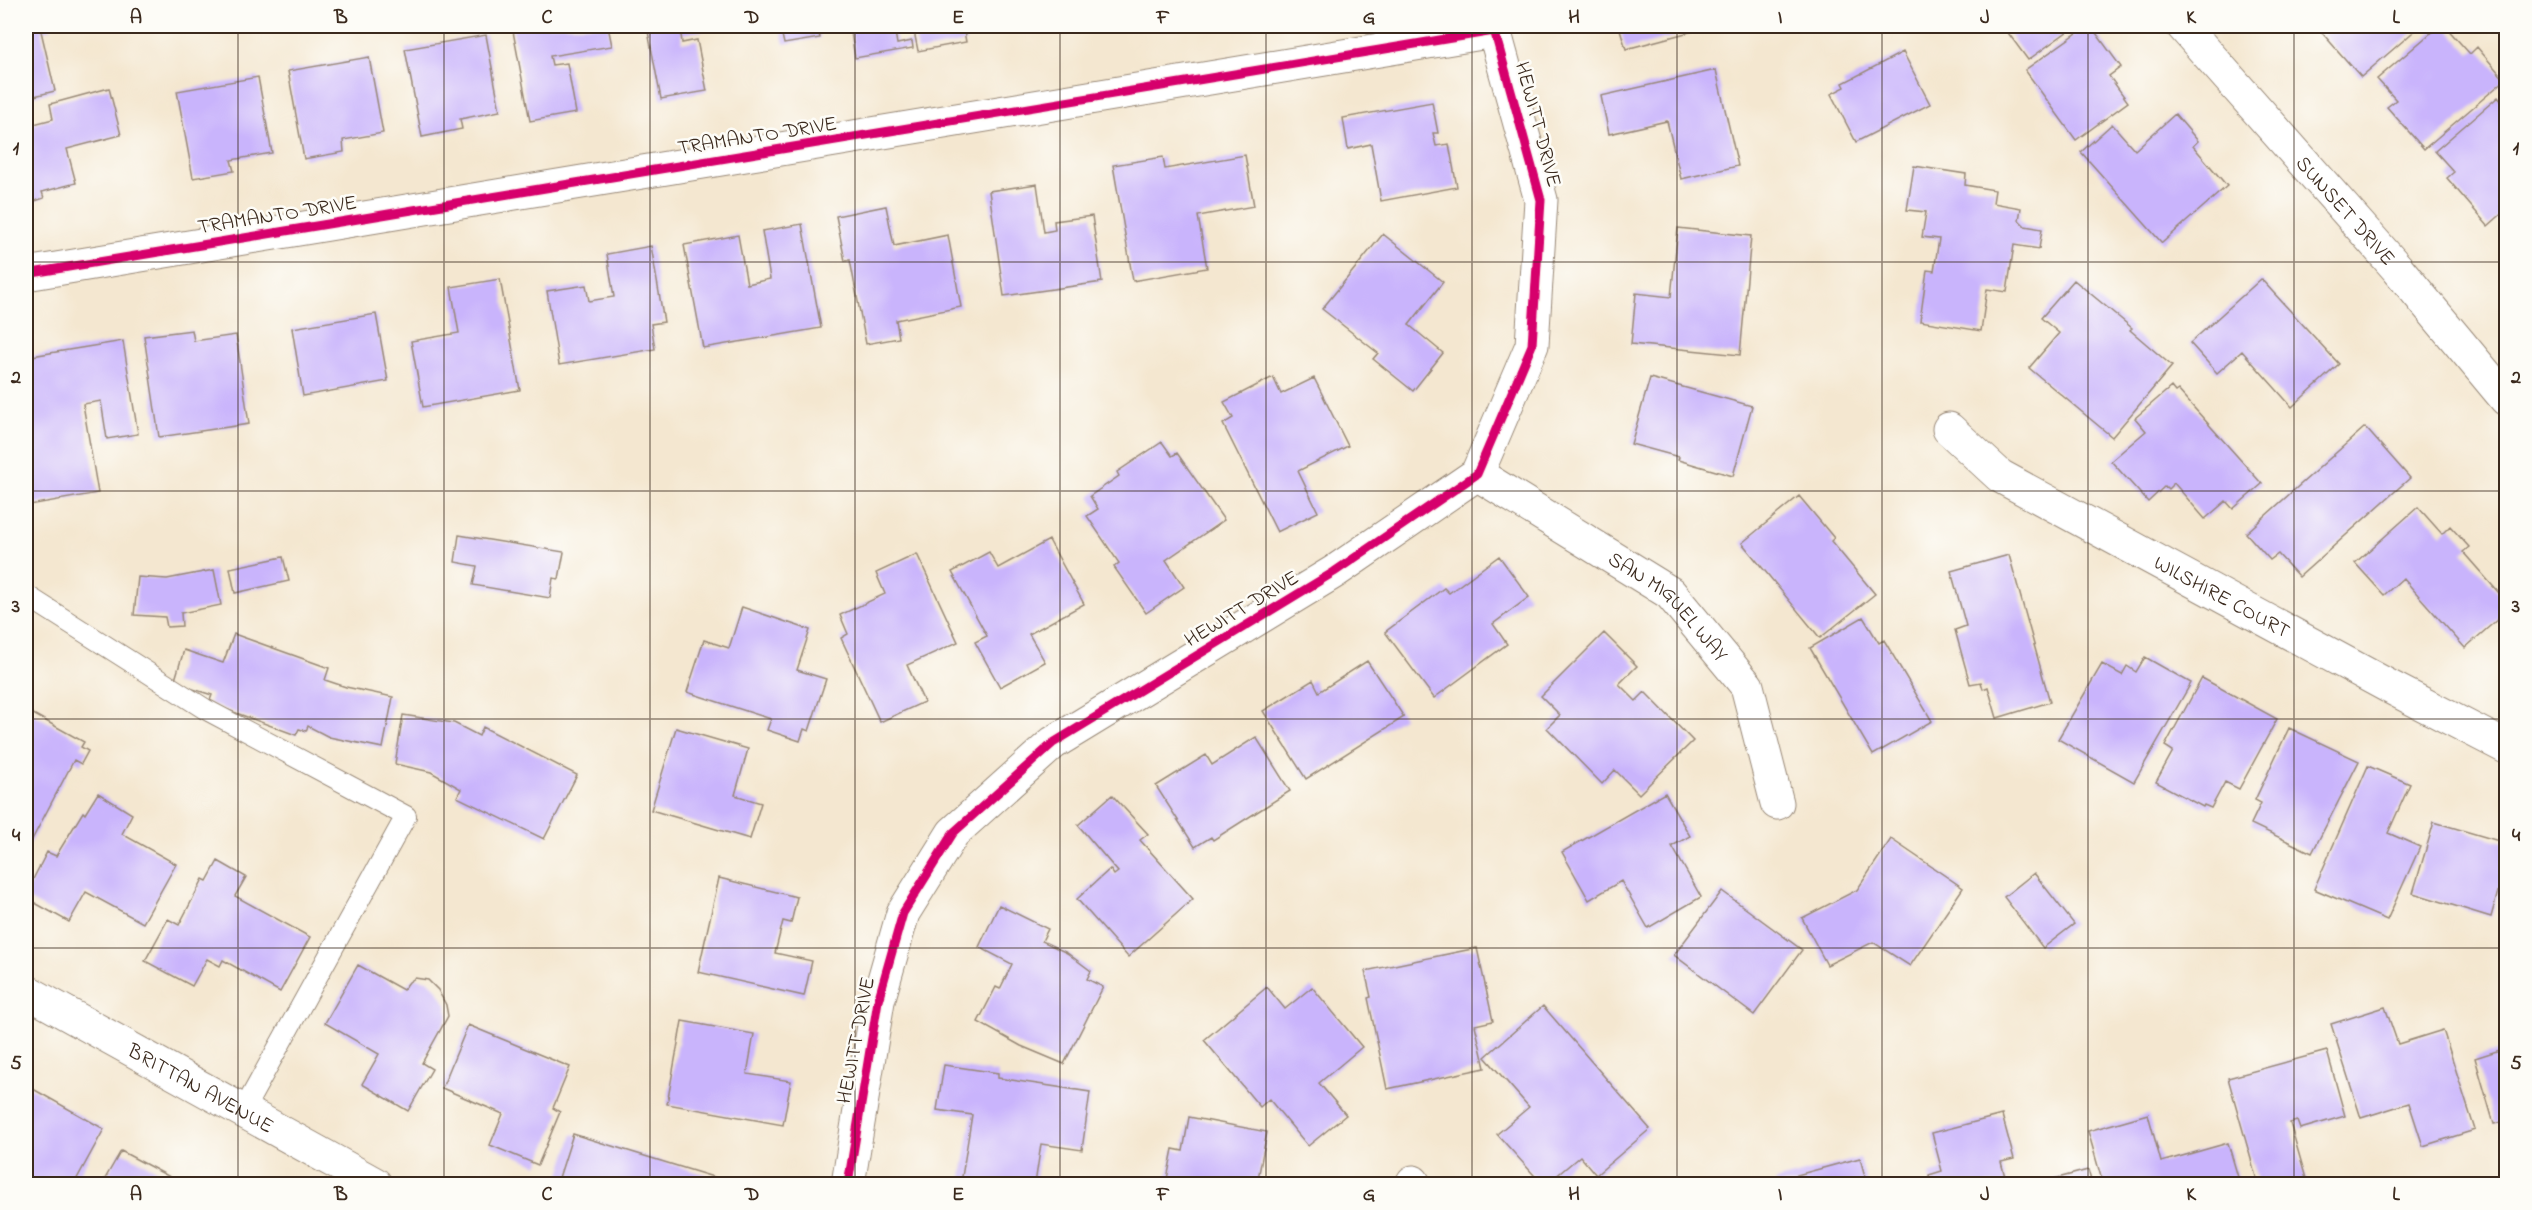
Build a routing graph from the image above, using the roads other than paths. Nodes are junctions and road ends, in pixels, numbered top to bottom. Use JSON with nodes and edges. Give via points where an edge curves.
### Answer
{"nodes":[{"id":1,"x":2183,"y":26,"type":"edge"},
{"id":2,"x":1494,"y":28,"type":"edge"},
{"id":3,"x":26,"y":274,"type":"edge"},
{"id":4,"x":2506,"y":399,"type":"edge"},
{"id":5,"x":1949,"y":429,"type":"dead end"},
{"id":6,"x":1477,"y":474,"type":"junction"},
{"id":7,"x":26,"y":595,"type":"edge"},
{"id":8,"x":2506,"y":747,"type":"edge"},
{"id":9,"x":1776,"y":803,"type":"dead end"},
{"id":10,"x":26,"y":992,"type":"edge"},
{"id":11,"x":243,"y":1111,"type":"junction"},
{"id":12,"x":375,"y":1185,"type":"edge"},
{"id":13,"x":848,"y":1185,"type":"edge"}],
"edges":[{"from":1,"to":4,"type":"street","name":"SUNSET DRIVE","via":[[2397,268]]},
{"from":2,"to":3,"type":"street","name":"TRAMANTO DRIVE"},
{"from":2,"to":6,"type":"street","name":"HEWITT DRIVE","via":[[1541,200],[1532,345]]},
{"from":5,"to":8,"type":"street","name":"WILSHIRE COURT","via":[[2000,476]]},
{"from":6,"to":9,"type":"street","name":"SAN MIGUEL WAY","via":[[1670,593],[1747,686]]},
{"from":6,"to":13,"type":"street","name":"HEWITT DRIVE","via":[[1334,572],[1053,743],[953,833],[903,913],[878,1001]]},
{"from":7,"to":11,"type":"lane","via":[[205,709],[406,816]]},
{"from":10,"to":11,"type":"street","name":"BRITTAN AVENUE"},
{"from":11,"to":12,"type":"street","name":"BRITTAN AVENUE"}]}
